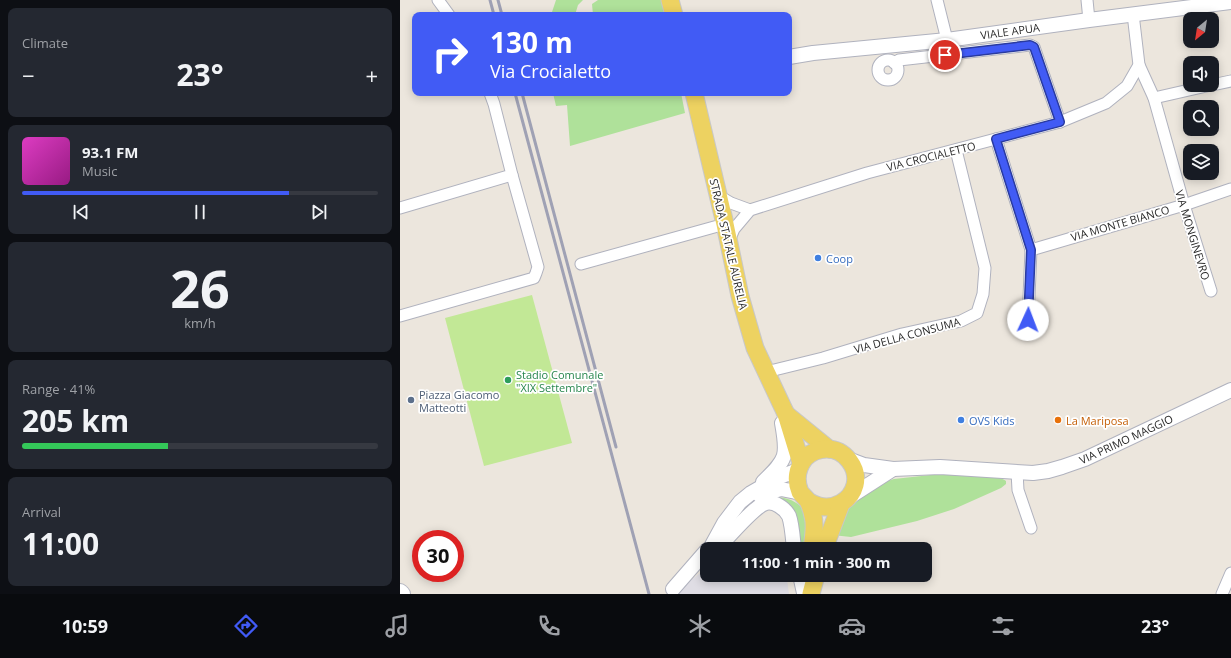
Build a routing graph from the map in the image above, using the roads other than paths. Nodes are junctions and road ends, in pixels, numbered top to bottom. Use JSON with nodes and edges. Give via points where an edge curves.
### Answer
{"nodes":[{"id":1,"x":438,"y":0,"type":"edge"},
{"id":2,"x":670,"y":0,"type":"edge"},
{"id":3,"x":937,"y":0,"type":"edge"},
{"id":4,"x":1087,"y":0,"type":"edge"},
{"id":5,"x":1231,"y":2,"type":"edge"},
{"id":6,"x":1203,"y":3,"type":"edge"},
{"id":7,"x":447,"y":12,"type":"edge"},
{"id":8,"x":673,"y":12,"type":"edge"},
{"id":9,"x":1133,"y":14,"type":"junction"},
{"id":10,"x":1089,"y":20,"type":"junction"},
{"id":11,"x":947,"y":40,"type":"junction"},
{"id":12,"x":792,"y":56,"type":"edge"},
{"id":13,"x":894,"y":63,"type":"dead end"},
{"id":14,"x":1139,"y":65,"type":"junction"},
{"id":15,"x":1231,"y":80,"type":"edge"},
{"id":16,"x":1219,"y":83,"type":"edge"},
{"id":17,"x":1183,"y":92,"type":"edge"},
{"id":18,"x":491,"y":96,"type":"edge"},
{"id":19,"x":695,"y":96,"type":"edge"},
{"id":20,"x":1154,"y":98,"type":"junction"},
{"id":21,"x":1060,"y":122,"type":"junction"},
{"id":22,"x":996,"y":139,"type":"junction"},
{"id":23,"x":956,"y":150,"type":"junction"},
{"id":24,"x":512,"y":175,"type":"junction"},
{"id":25,"x":1231,"y":189,"type":"edge"},
{"id":26,"x":719,"y":196,"type":"junction"},
{"id":27,"x":1184,"y":204,"type":"junction"},
{"id":28,"x":400,"y":208,"type":"edge"},
{"id":29,"x":750,"y":210,"type":"junction"},
{"id":30,"x":726,"y":224,"type":"junction"},
{"id":31,"x":729,"y":241,"type":"junction"},
{"id":32,"x":1031,"y":250,"type":"junction"},
{"id":33,"x":581,"y":264,"type":"dead end"},
{"id":34,"x":1210,"y":291,"type":"dead end"},
{"id":35,"x":400,"y":316,"type":"edge"},
{"id":36,"x":1028,"y":320,"type":"dead end"},
{"id":37,"x":766,"y":372,"type":"junction"},
{"id":38,"x":1231,"y":390,"type":"edge"},
{"id":39,"x":776,"y":391,"type":"junction"},
{"id":40,"x":786,"y":414,"type":"junction"},
{"id":41,"x":829,"y":449,"type":"junction"},
{"id":42,"x":848,"y":459,"type":"junction"},
{"id":43,"x":799,"y":466,"type":"junction"},
{"id":44,"x":893,"y":469,"type":"junction"},
{"id":45,"x":1017,"y":472,"type":"junction"},
{"id":46,"x":751,"y":493,"type":"junction"},
{"id":47,"x":804,"y":497,"type":"junction"},
{"id":48,"x":844,"y":500,"type":"junction"},
{"id":49,"x":1031,"y":528,"type":"dead end"},
{"id":50,"x":714,"y":542,"type":"edge"},
{"id":51,"x":716,"y":542,"type":"edge"},
{"id":52,"x":718,"y":542,"type":"edge"},
{"id":53,"x":793,"y":542,"type":"edge"},
{"id":54,"x":812,"y":542,"type":"edge"},
{"id":55,"x":827,"y":542,"type":"edge"},
{"id":56,"x":700,"y":560,"type":"edge"},
{"id":57,"x":700,"y":564,"type":"edge"},
{"id":58,"x":1231,"y":573,"type":"edge"},
{"id":59,"x":803,"y":582,"type":"edge"},
{"id":60,"x":808,"y":582,"type":"edge"},
{"id":61,"x":813,"y":582,"type":"edge"},
{"id":62,"x":807,"y":594,"type":"edge"},
{"id":63,"x":1222,"y":594,"type":"edge"}],
"edges":[{"from":1,"to":7,"type":"street"},
{"from":2,"to":8,"type":"main road"},
{"from":3,"to":11,"type":"street"},
{"from":4,"to":10,"type":"street"},
{"from":5,"to":6,"type":"street","name":"VIALE APUA"},
{"from":6,"to":9,"type":"street","name":"VIALE APUA"},
{"from":9,"to":10,"type":"street","name":"VIALE APUA"},
{"from":9,"to":14,"type":"street"},
{"from":10,"to":11,"type":"street","name":"VIALE APUA"},
{"from":11,"to":12,"type":"street","name":"VIALE APUA"},
{"from":13,"to":21,"type":"street","via":[[899,60],[1030,45],[1034,47]]},
{"from":14,"to":20,"type":"street","name":"VIA MONGINEVRO"},
{"from":14,"to":21,"type":"street","name":"VIA CROCIALETTO","via":[[1127,86],[1106,103]]},
{"from":15,"to":16,"type":"street"},
{"from":17,"to":20,"type":"street"},
{"from":18,"to":24,"type":"street"},
{"from":19,"to":26,"type":"main road","name":"STRADA STATALE AURELIA"},
{"from":20,"to":27,"type":"street","name":"VIA MONGINEVRO"},
{"from":21,"to":22,"type":"street","name":"VIA CROCIALETTO"},
{"from":22,"to":23,"type":"street","name":"VIA CROCIALETTO"},
{"from":22,"to":32,"type":"street"},
{"from":23,"to":29,"type":"street","name":"VIA CROCIALETTO","via":[[867,173]]},
{"from":23,"to":37,"type":"street","name":"VIA DELLA CONSUMA","via":[[985,268],[983,294],[977,313],[961,321],[902,334]]},
{"from":24,"to":28,"type":"street"},
{"from":24,"to":35,"type":"street","via":[[538,267],[534,278]]},
{"from":25,"to":27,"type":"street","name":"VIA MONTE BIANCO"},
{"from":26,"to":29,"type":"street"},
{"from":26,"to":30,"type":"main road","name":"STRADA STATALE AURELIA"},
{"from":27,"to":32,"type":"street","name":"VIA MONTE BIANCO"},
{"from":27,"to":34,"type":"street","name":"VIA MONGINEVRO"},
{"from":29,"to":31,"type":"street","via":[[734,228]]},
{"from":30,"to":31,"type":"main road","name":"STRADA STATALE AURELIA"},
{"from":30,"to":33,"type":"street"},
{"from":31,"to":37,"type":"main road","name":"STRADA STATALE AURELIA","via":[[740,296],[755,348]]},
{"from":32,"to":36,"type":"street"},
{"from":37,"to":39,"type":"main road","name":"STRADA STATALE AURELIA"},
{"from":38,"to":45,"type":"street","name":"VIA PRIMO MAGGIO","via":[[1062,468],[1033,473]]},
{"from":39,"to":40,"type":"main road","name":"STRADA STATALE AURELIA"},
{"from":39,"to":46,"type":"street","name":"STRADA STATALE AURELIA","via":[[786,442],[784,457]]},
{"from":40,"to":41,"type":"main road","name":"STRADA STATALE AURELIA"},
{"from":40,"to":43,"type":"main road","name":"STRADA STATALE AURELIA"},
{"from":41,"to":42,"type":"main road","via":[[840,452]]},
{"from":41,"to":43,"type":"main road","via":[[818,450],[808,455]]},
{"from":42,"to":44,"type":"street","name":"VIA PRIMO MAGGIO","via":[[864,465]]},
{"from":42,"to":48,"type":"main road","via":[[855,471],[855,485]]},
{"from":43,"to":46,"type":"street"},
{"from":43,"to":47,"type":"main road","via":[[797,482]]},
{"from":44,"to":45,"type":"street","name":"VIA PRIMO MAGGIO","via":[[940,467]]},
{"from":44,"to":48,"type":"street"},
{"from":45,"to":49,"type":"street","via":[[1018,490]]},
{"from":46,"to":50,"type":"street","via":[[740,502],[724,523]]},
{"from":47,"to":48,"type":"main road","via":[[818,506],[830,507]]},
{"from":47,"to":51,"type":"street","via":[[781,489],[760,494]]},
{"from":47,"to":54,"type":"main road","via":[[814,517]]},
{"from":48,"to":55,"type":"main road"},
{"from":52,"to":53,"type":"street","via":[[755,508],[766,503],[774,503],[786,511]]},
{"from":56,"to":57,"type":"street","via":[[678,584]]},
{"from":58,"to":63,"type":"street"},
{"from":59,"to":62,"type":"street"},
{"from":60,"to":62,"type":"main road"},
{"from":61,"to":62,"type":"main road"}]}
